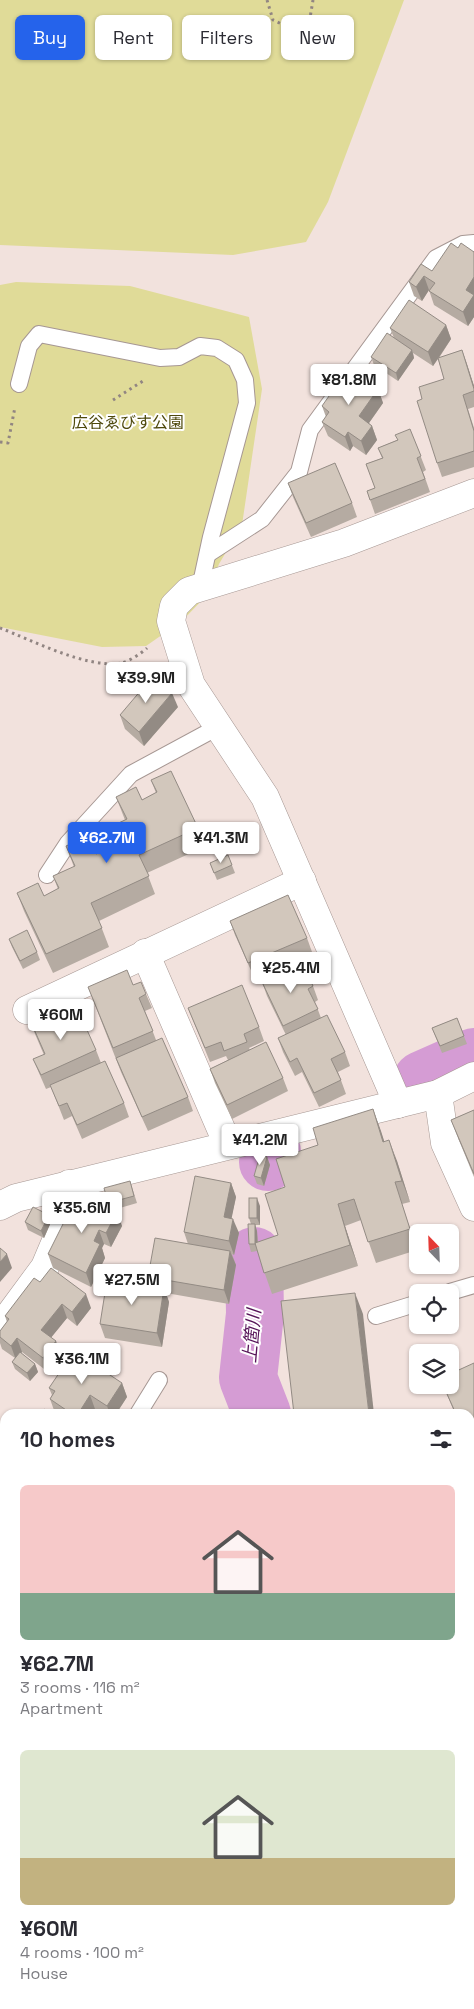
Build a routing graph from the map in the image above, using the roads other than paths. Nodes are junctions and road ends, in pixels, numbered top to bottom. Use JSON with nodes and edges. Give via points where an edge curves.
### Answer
{"nodes":[{"id":1,"x":474,"y":243,"type":"edge"},
{"id":2,"x":19,"y":384,"type":"dead end"},
{"id":3,"x":474,"y":493,"type":"edge"},
{"id":4,"x":208,"y":554,"type":"junction"},
{"id":5,"x":200,"y":588,"type":"junction"},
{"id":6,"x":218,"y":727,"type":"junction"},
{"id":7,"x":47,"y":875,"type":"dead end"},
{"id":8,"x":302,"y":881,"type":"junction"},
{"id":9,"x":146,"y":953,"type":"junction"},
{"id":10,"x":27,"y":1010,"type":"dead end"},
{"id":11,"x":474,"y":1076,"type":"edge"},
{"id":12,"x":438,"y":1094,"type":"junction"},
{"id":13,"x":398,"y":1104,"type":"junction"},
{"id":14,"x":228,"y":1145,"type":"junction"},
{"id":15,"x":70,"y":1184,"type":"junction"},
{"id":16,"x":0,"y":1206,"type":"edge"},
{"id":17,"x":474,"y":1207,"type":"edge"},
{"id":18,"x":474,"y":1285,"type":"edge"},
{"id":19,"x":459,"y":1289,"type":"edge"},
{"id":20,"x":409,"y":1306,"type":"edge"},
{"id":21,"x":376,"y":1316,"type":"dead end"},
{"id":22,"x":0,"y":1328,"type":"edge"},
{"id":23,"x":159,"y":1380,"type":"dead end"},
{"id":24,"x":141,"y":1409,"type":"edge"}],
"edges":[{"from":1,"to":4,"type":"lane","via":[[463,244],[436,258],[310,430],[298,472],[262,519]]},
{"from":2,"to":4,"type":"lane","via":[[29,346],[40,334],[160,358],[179,357],[200,346],[217,348],[236,360],[245,380],[247,403]]},
{"from":3,"to":5,"type":"street","via":[[344,543]]},
{"from":4,"to":5,"type":"lane"},
{"from":5,"to":6,"type":"street","via":[[189,591],[174,606],[170,621],[191,685]]},
{"from":6,"to":7,"type":"lane","via":[[131,774],[68,843]]},
{"from":6,"to":8,"type":"street","via":[[265,797]]},
{"from":8,"to":9,"type":"street"},
{"from":8,"to":13,"type":"street"},
{"from":9,"to":10,"type":"street"},
{"from":9,"to":14,"type":"street"},
{"from":11,"to":12,"type":"street"},
{"from":12,"to":13,"type":"street"},
{"from":12,"to":17,"type":"street","via":[[445,1143]]},
{"from":13,"to":14,"type":"street"},
{"from":14,"to":15,"type":"street"},
{"from":15,"to":16,"type":"street","via":[[16,1198]]},
{"from":15,"to":22,"type":"street","via":[[70,1208],[45,1267]]},
{"from":18,"to":19,"type":"lane"},
{"from":20,"to":21,"type":"lane"},
{"from":23,"to":24,"type":"lane"}]}
